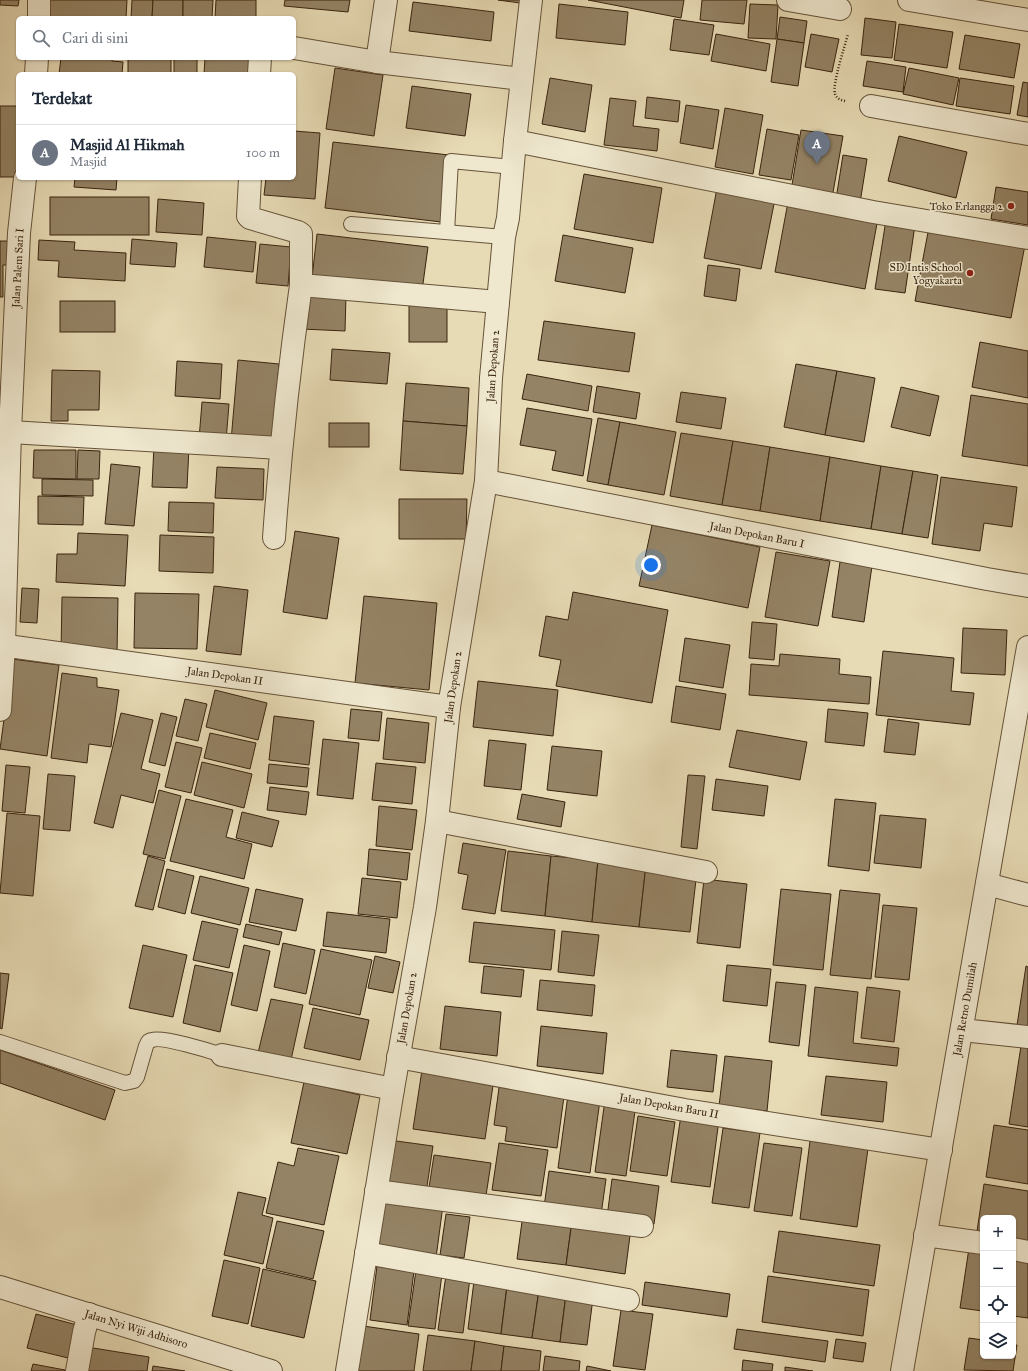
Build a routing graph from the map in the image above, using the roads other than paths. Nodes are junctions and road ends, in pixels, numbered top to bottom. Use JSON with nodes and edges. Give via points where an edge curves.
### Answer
{"nodes":[{"id":1,"x":40,"y":0,"type":"edge"},
{"id":2,"x":386,"y":0,"type":"edge"},
{"id":3,"x":531,"y":0,"type":"edge"},
{"id":4,"x":788,"y":0,"type":"edge"},
{"id":5,"x":909,"y":0,"type":"edge"},
{"id":6,"x":840,"y":9,"type":"road end"},
{"id":7,"x":39,"y":16,"type":"edge"},
{"id":8,"x":1028,"y":20,"type":"edge"},
{"id":9,"x":296,"y":48,"type":"edge"},
{"id":10,"x":37,"y":60,"type":"edge"},
{"id":11,"x":260,"y":60,"type":"edge"},
{"id":12,"x":378,"y":62,"type":"junction"},
{"id":13,"x":36,"y":72,"type":"edge"},
{"id":14,"x":259,"y":72,"type":"edge"},
{"id":15,"x":522,"y":79,"type":"junction"},
{"id":16,"x":872,"y":106,"type":"road end"},
{"id":17,"x":1028,"y":134,"type":"edge"},
{"id":18,"x":515,"y":140,"type":"junction"},
{"id":19,"x":512,"y":167,"type":"junction"},
{"id":20,"x":24,"y":180,"type":"edge"},
{"id":21,"x":250,"y":180,"type":"edge"},
{"id":22,"x":351,"y":224,"type":"dead end"},
{"id":23,"x":447,"y":232,"type":"junction"},
{"id":24,"x":9,"y":234,"type":"edge"},
{"id":25,"x":504,"y":237,"type":"junction"},
{"id":26,"x":1028,"y":238,"type":"edge"},
{"id":27,"x":301,"y":285,"type":"junction"},
{"id":28,"x":498,"y":302,"type":"junction"},
{"id":29,"x":10,"y":432,"type":"junction"},
{"id":30,"x":280,"y":448,"type":"junction"},
{"id":31,"x":486,"y":482,"type":"junction"},
{"id":32,"x":274,"y":538,"type":"dead end"},
{"id":33,"x":1028,"y":586,"type":"edge"},
{"id":34,"x":2,"y":645,"type":"edge"},
{"id":35,"x":1028,"y":647,"type":"edge"},
{"id":36,"x":449,"y":707,"type":"junction"},
{"id":37,"x":0,"y":710,"type":"edge"},
{"id":38,"x":1020,"y":739,"type":"edge"},
{"id":39,"x":437,"y":821,"type":"junction"},
{"id":40,"x":706,"y":872,"type":"dead end"},
{"id":41,"x":987,"y":884,"type":"junction"},
{"id":42,"x":1028,"y":895,"type":"edge"},
{"id":43,"x":962,"y":1030,"type":"junction"},
{"id":44,"x":1028,"y":1037,"type":"edge"},
{"id":45,"x":0,"y":1042,"type":"edge"},
{"id":46,"x":222,"y":1055,"type":"joint"},
{"id":47,"x":398,"y":1057,"type":"junction"},
{"id":48,"x":393,"y":1089,"type":"junction"},
{"id":49,"x":941,"y":1150,"type":"junction"},
{"id":50,"x":376,"y":1192,"type":"junction"},
{"id":51,"x":642,"y":1226,"type":"dead end"},
{"id":52,"x":925,"y":1235,"type":"junction"},
{"id":53,"x":980,"y":1243,"type":"edge"},
{"id":54,"x":1016,"y":1250,"type":"edge"},
{"id":55,"x":1028,"y":1252,"type":"edge"},
{"id":56,"x":366,"y":1253,"type":"junction"},
{"id":57,"x":0,"y":1287,"type":"edge"},
{"id":58,"x":628,"y":1300,"type":"dead end"},
{"id":59,"x":89,"y":1314,"type":"junction"},
{"id":60,"x":77,"y":1371,"type":"edge"},
{"id":61,"x":271,"y":1371,"type":"edge"},
{"id":62,"x":347,"y":1371,"type":"edge"},
{"id":63,"x":902,"y":1371,"type":"edge"}],
"edges":[{"from":1,"to":7,"type":"street"},
{"from":2,"to":12,"type":"street"},
{"from":3,"to":15,"type":"street","name":"Jalan Depokan 2"},
{"from":4,"to":6,"type":"street"},
{"from":5,"to":8,"type":"street"},
{"from":9,"to":12,"type":"street"},
{"from":10,"to":13,"type":"street"},
{"from":11,"to":14,"type":"street"},
{"from":12,"to":15,"type":"street"},
{"from":15,"to":18,"type":"street","name":"Jalan Depokan 2"},
{"from":16,"to":17,"type":"street"},
{"from":18,"to":19,"type":"street","name":"Jalan Depokan 2"},
{"from":18,"to":26,"type":"street","via":[[874,212]]},
{"from":19,"to":23,"type":"lane","via":[[451,161]]},
{"from":19,"to":25,"type":"street","name":"Jalan Depokan 2"},
{"from":20,"to":24,"type":"street","name":"Jalan Palem Sari I"},
{"from":21,"to":27,"type":"street","via":[[248,216],[301,234]]},
{"from":22,"to":23,"type":"lane"},
{"from":23,"to":25,"type":"lane"},
{"from":24,"to":29,"type":"street","name":"Jalan Palem Sari I"},
{"from":25,"to":28,"type":"street","name":"Jalan Depokan 2"},
{"from":27,"to":28,"type":"street"},
{"from":27,"to":30,"type":"street"},
{"from":28,"to":31,"type":"street","name":"Jalan Depokan 2"},
{"from":29,"to":30,"type":"street"},
{"from":29,"to":34,"type":"street","name":"Jalan Palem Sari I"},
{"from":30,"to":32,"type":"street"},
{"from":31,"to":33,"type":"street","name":"Jalan Depokan Baru I"},
{"from":31,"to":36,"type":"street","name":"Jalan Depokan 2"},
{"from":34,"to":36,"type":"street","name":"Jalan Depokan II"},
{"from":34,"to":37,"type":"street","name":"Jalan Palem Sari I"},
{"from":35,"to":38,"type":"street","name":"Jalan Retno Dumilah"},
{"from":36,"to":39,"type":"street","name":"Jalan Depokan 2"},
{"from":38,"to":41,"type":"street","name":"Jalan Retno Dumilah"},
{"from":39,"to":40,"type":"street"},
{"from":39,"to":47,"type":"street","name":"Jalan Depokan 2","via":[[425,907]]},
{"from":41,"to":42,"type":"street"},
{"from":41,"to":43,"type":"street","name":"Jalan Retno Dumilah"},
{"from":43,"to":44,"type":"street"},
{"from":43,"to":49,"type":"street","name":"Jalan Retno Dumilah"},
{"from":45,"to":46,"type":"lane","via":[[125,1083],[134,1081],[137,1077],[146,1046],[152,1040],[171,1041]]},
{"from":46,"to":48,"type":"street"},
{"from":47,"to":48,"type":"street","name":"Jalan Depokan 2"},
{"from":47,"to":49,"type":"street","name":"Jalan Depokan Baru II","via":[[684,1110]]},
{"from":48,"to":50,"type":"street","name":"Jalan Depokan 2"},
{"from":49,"to":52,"type":"street","name":"Jalan Retno Dumilah"},
{"from":50,"to":51,"type":"street"},
{"from":50,"to":56,"type":"street","name":"Jalan Depokan 2"},
{"from":52,"to":53,"type":"street"},
{"from":52,"to":63,"type":"street","name":"Jalan Retno Dumilah"},
{"from":54,"to":55,"type":"street"},
{"from":56,"to":58,"type":"street"},
{"from":56,"to":62,"type":"street","name":"Jalan Depokan 2"},
{"from":57,"to":59,"type":"street","name":"Jalan Nyi Wiji Adhisoro"},
{"from":59,"to":60,"type":"street"},
{"from":59,"to":61,"type":"street","name":"Jalan Nyi Wiji Adhisoro"}]}
